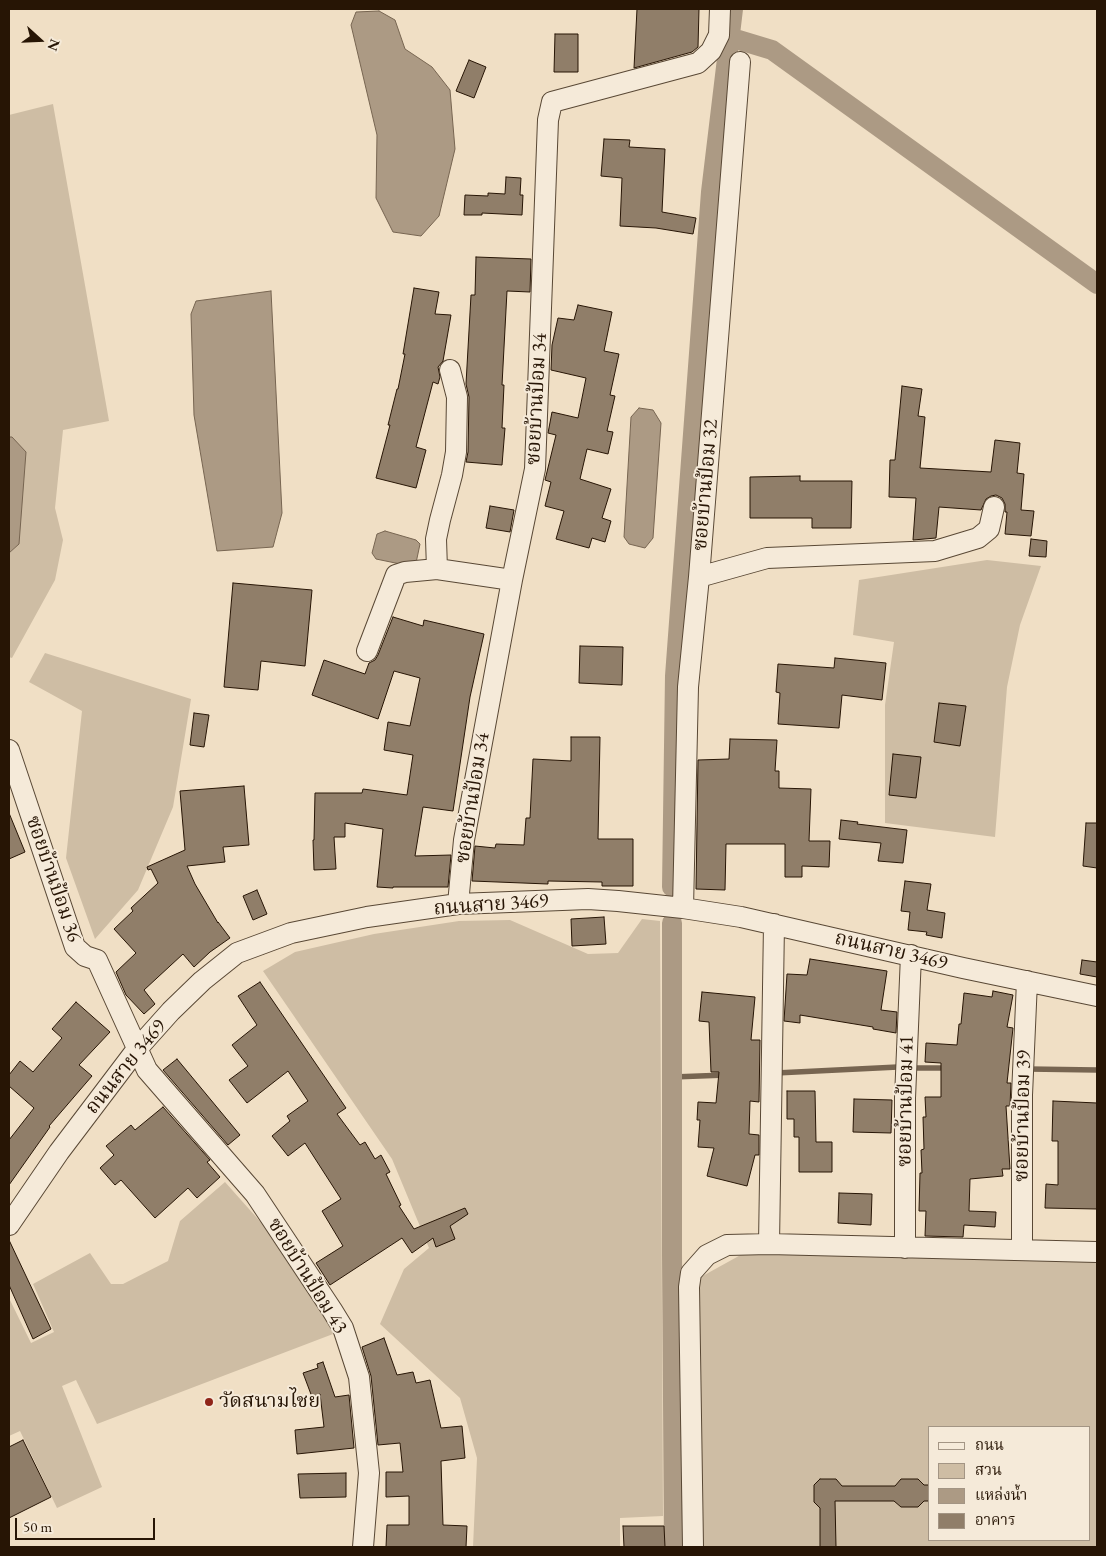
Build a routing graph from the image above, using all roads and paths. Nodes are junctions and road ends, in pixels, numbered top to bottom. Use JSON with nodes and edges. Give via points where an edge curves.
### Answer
{"nodes":[{"id":1,"x":720,"y":9,"type":"edge"},
{"id":2,"x":740,"y":62,"type":"dead end"},
{"id":3,"x":450,"y":370,"type":"dead end"},
{"id":4,"x":994,"y":506,"type":"dead end"},
{"id":5,"x":437,"y":569,"type":"junction"},
{"id":6,"x":699,"y":577,"type":"junction"},
{"id":7,"x":512,"y":580,"type":"junction"},
{"id":8,"x":367,"y":651,"type":"dead end"},
{"id":9,"x":9,"y":750,"type":"edge"},
{"id":10,"x":458,"y":904,"type":"junction"},
{"id":11,"x":683,"y":908,"type":"junction"},
{"id":12,"x":774,"y":924,"type":"junction"},
{"id":13,"x":911,"y":955,"type":"junction"},
{"id":14,"x":1027,"y":981,"type":"junction"},
{"id":15,"x":1097,"y":996,"type":"edge"},
{"id":16,"x":137,"y":1049,"type":"junction"},
{"id":17,"x":9,"y":1225,"type":"edge"},
{"id":18,"x":769,"y":1244,"type":"junction"},
{"id":19,"x":905,"y":1248,"type":"junction"},
{"id":20,"x":1022,"y":1250,"type":"junction"},
{"id":21,"x":1097,"y":1252,"type":"edge"},
{"id":22,"x":363,"y":1547,"type":"edge"},
{"id":23,"x":693,"y":1547,"type":"edge"}],
"edges":[{"from":1,"to":7,"type":"street","name":"ซอยบ้านป้อม 34","via":[[719,36],[711,51],[698,63],[552,102],[548,120],[535,469]]},
{"from":2,"to":6,"type":"street","name":"ซอยบ้านป้อม 32"},
{"from":3,"to":5,"type":"street","via":[[457,397],[456,452],[436,540]]},
{"from":4,"to":6,"type":"street","via":[[989,530],[978,538],[935,551],[768,558]]},
{"from":5,"to":7,"type":"street"},
{"from":5,"to":8,"type":"street","via":[[396,575]]},
{"from":6,"to":11,"type":"street","name":"ซอยบ้านป้อม 32","via":[[688,687]]},
{"from":7,"to":10,"type":"street","name":"ซอยบ้านป้อม 34","via":[[464,840]]},
{"from":9,"to":16,"type":"street","name":"ซอยบ้านป้อม 36","via":[[75,947],[85,956],[98,960]]},
{"from":10,"to":11,"type":"street","name":"ถนนสาย 3469","via":[[588,899]]},
{"from":10,"to":16,"type":"street","name":"ถนนสาย 3469","via":[[291,933],[237,953],[202,981]]},
{"from":11,"to":12,"type":"street","name":"ถนนสาย 3469"},
{"from":12,"to":13,"type":"street","name":"ถนนสาย 3469"},
{"from":12,"to":18,"type":"street"},
{"from":13,"to":14,"type":"street","name":"ถนนสาย 3469"},
{"from":13,"to":19,"type":"street","name":"ซอยบ้านป้อม 41","via":[[905,1098]]},
{"from":14,"to":15,"type":"street","name":"ถนนสาย 3469"},
{"from":14,"to":20,"type":"street","name":"ซอยบ้านป้อม 39","via":[[1022,1095]]},
{"from":16,"to":17,"type":"street","name":"ถนนสาย 3469"},
{"from":16,"to":22,"type":"street","name":"ซอยบ้านป้อม 43","via":[[147,1070],[255,1194],[343,1328],[359,1377],[369,1473]]},
{"from":18,"to":19,"type":"street"},
{"from":18,"to":23,"type":"street","via":[[727,1245],[707,1255],[691,1273]]},
{"from":19,"to":20,"type":"street"},
{"from":20,"to":21,"type":"street"}]}
